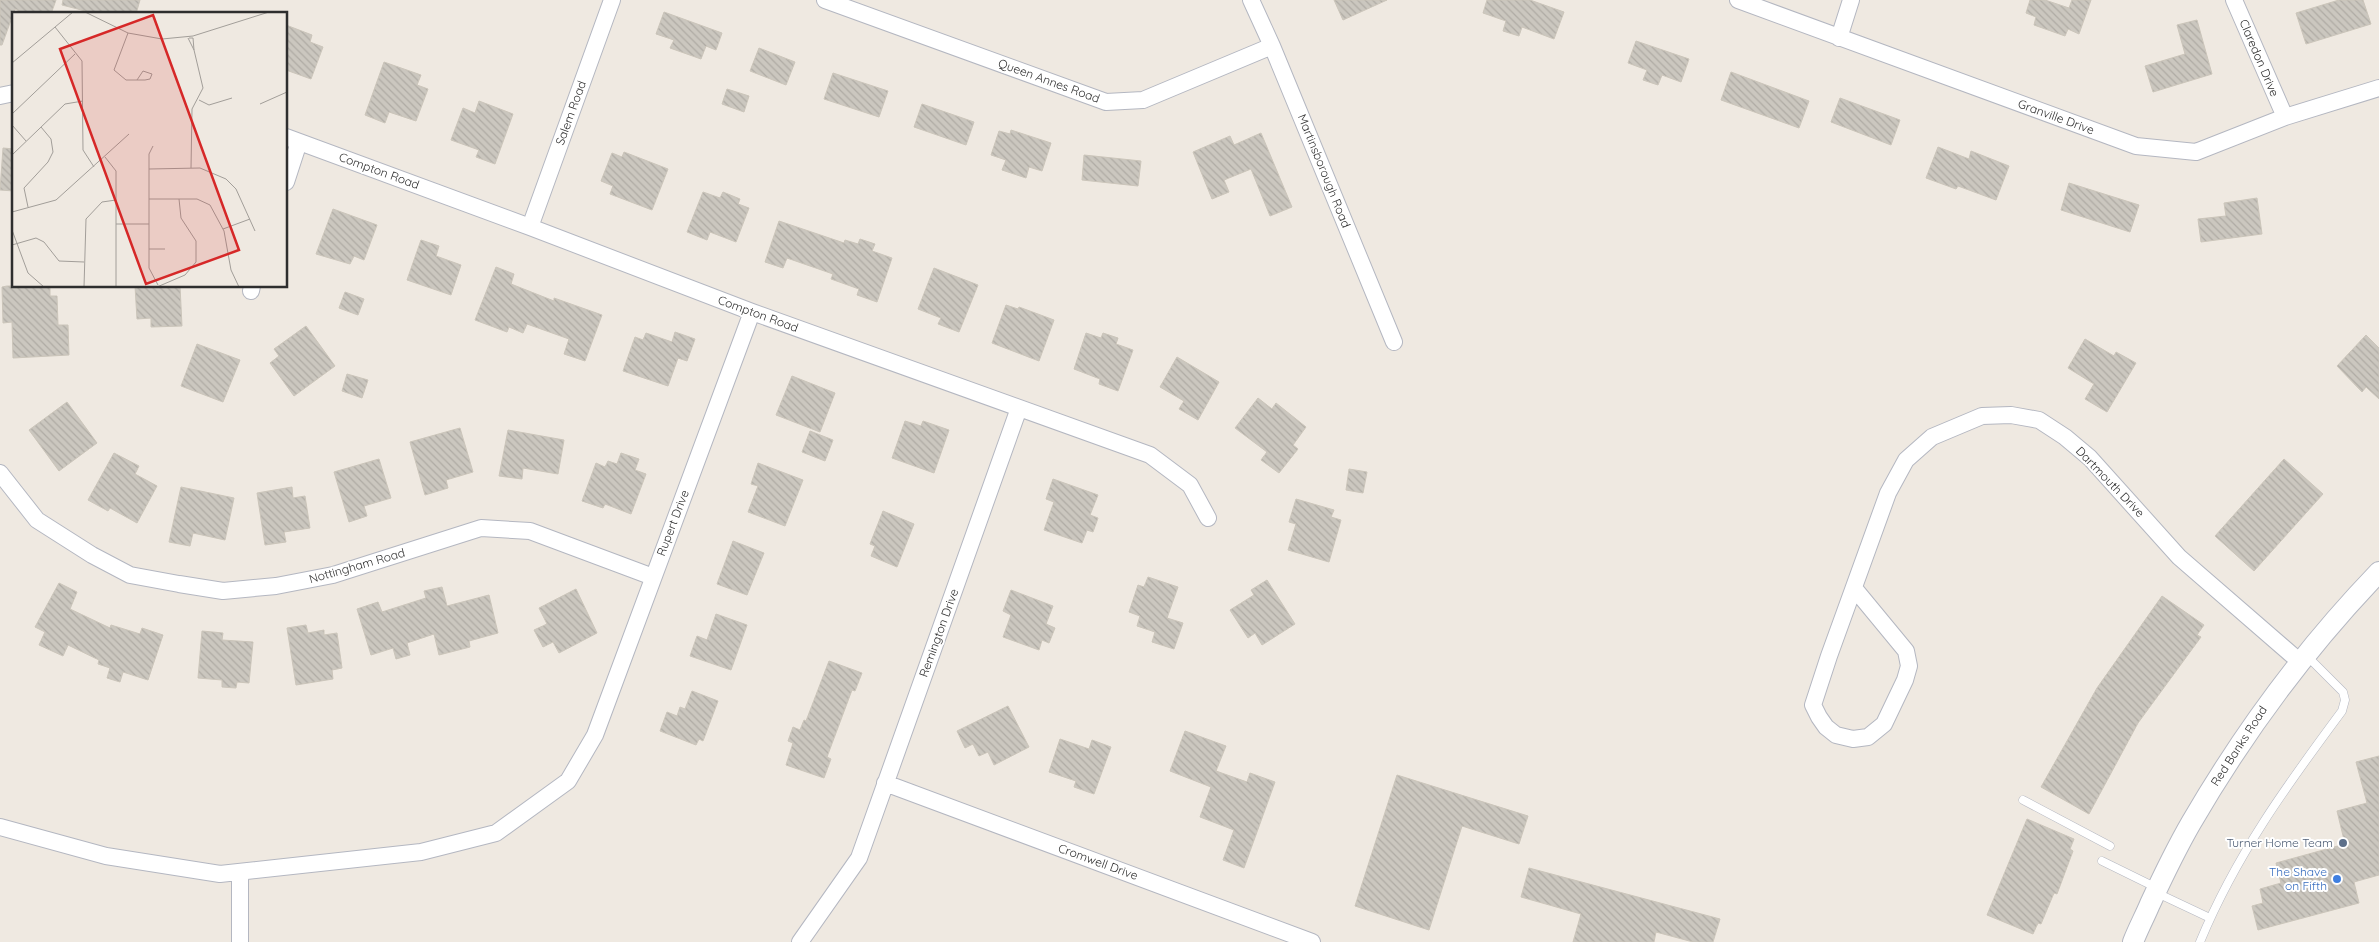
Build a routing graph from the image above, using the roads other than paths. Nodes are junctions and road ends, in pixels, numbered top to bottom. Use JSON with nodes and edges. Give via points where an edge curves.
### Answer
{"nodes":[{"id":1,"x":612,"y":0,"type":"edge"},
{"id":2,"x":825,"y":0,"type":"edge"},
{"id":3,"x":1251,"y":0,"type":"edge"},
{"id":4,"x":1738,"y":0,"type":"edge"},
{"id":5,"x":1851,"y":0,"type":"edge"},
{"id":6,"x":2234,"y":0,"type":"edge"},
{"id":7,"x":850,"y":4,"type":"edge"},
{"id":8,"x":1839,"y":38,"type":"junction"},
{"id":9,"x":1272,"y":46,"type":"junction"},
{"id":10,"x":2379,"y":88,"type":"edge"},
{"id":11,"x":2284,"y":117,"type":"junction"},
{"id":12,"x":293,"y":140,"type":"edge"},
{"id":13,"x":288,"y":170,"type":"edge"},
{"id":14,"x":530,"y":227,"type":"junction"},
{"id":15,"x":752,"y":312,"type":"junction"},
{"id":16,"x":1394,"y":342,"type":"dead end"},
{"id":17,"x":1019,"y":408,"type":"junction"},
{"id":18,"x":0,"y":473,"type":"edge"},
{"id":19,"x":1208,"y":518,"type":"dead end"},
{"id":20,"x":2379,"y":572,"type":"edge"},
{"id":21,"x":653,"y":577,"type":"junction"},
{"id":22,"x":1854,"y":588,"type":"junction"},
{"id":23,"x":2302,"y":657,"type":"junction"},
{"id":24,"x":885,"y":783,"type":"junction"},
{"id":25,"x":2024,"y":800,"type":"dead end"},
{"id":26,"x":0,"y":827,"type":"edge"},
{"id":27,"x":2110,"y":846,"type":"dead end"},
{"id":28,"x":2102,"y":861,"type":"dead end"},
{"id":29,"x":240,"y":872,"type":"junction"},
{"id":30,"x":2157,"y":891,"type":"junction"},
{"id":31,"x":2210,"y":918,"type":"junction"},
{"id":32,"x":240,"y":942,"type":"edge"},
{"id":33,"x":800,"y":942,"type":"edge"},
{"id":34,"x":1312,"y":942,"type":"edge"},
{"id":35,"x":2133,"y":942,"type":"edge"},
{"id":36,"x":2200,"y":942,"type":"edge"}],
"edges":[{"from":1,"to":14,"type":"street","name":"Salem Road"},
{"from":2,"to":7,"type":"street","name":"Queen Annes Road"},
{"from":3,"to":9,"type":"street","name":"Martinsborough Road"},
{"from":4,"to":8,"type":"street","name":"Granville Drive"},
{"from":5,"to":8,"type":"street"},
{"from":6,"to":11,"type":"street","name":"Claredon Drive"},
{"from":7,"to":9,"type":"street","name":"Queen Annes Road","via":[[1106,102],[1143,100]]},
{"from":8,"to":11,"type":"street","name":"Granville Drive","via":[[2136,146],[2196,152]]},
{"from":9,"to":16,"type":"street","name":"Martinsborough Road"},
{"from":10,"to":11,"type":"street","name":"Granville Drive"},
{"from":12,"to":13,"type":"street"},
{"from":12,"to":14,"type":"street","name":"Compton Road"},
{"from":14,"to":15,"type":"street","name":"Compton Road"},
{"from":15,"to":17,"type":"street","name":"Compton Road"},
{"from":15,"to":21,"type":"street","name":"Rupert Drive"},
{"from":17,"to":19,"type":"street","name":"Compton Road","via":[[1150,455],[1190,485]]},
{"from":17,"to":24,"type":"street","name":"Remington Drive"},
{"from":18,"to":21,"type":"street","name":"Nottingham Road","via":[[37,520],[92,555],[130,575],[179,584],[223,591],[276,586],[333,575],[480,528],[530,531]]},
{"from":20,"to":23,"type":"street","name":"Red Banks Road"},
{"from":21,"to":29,"type":"street","name":"Rupert Drive","via":[[595,734],[568,781],[496,833],[421,852]]},
{"from":22,"to":22,"type":"street","name":"Dartmouth Drive","via":[[1814,705],[1818,717],[1836,736],[1853,739],[1868,736],[1884,724],[1909,666],[1906,651]]},
{"from":22,"to":23,"type":"street","name":"Dartmouth Drive","via":[[1888,493],[1906,460],[1932,437],[1957,425],[1982,416],[2010,415],[2039,420],[2065,436],[2090,458],[2179,557]]},
{"from":23,"to":30,"type":"street","name":"Red Banks Road","via":[[2223,768],[2174,853]]},
{"from":23,"to":31,"type":"lane","via":[[2343,692],[2342,711],[2275,802]]},
{"from":24,"to":33,"type":"street","name":"Remington Drive","via":[[859,858]]},
{"from":24,"to":34,"type":"street","name":"Cromwell Drive"},
{"from":25,"to":27,"type":"lane"},
{"from":26,"to":29,"type":"street","name":"Rupert Drive","via":[[106,856],[220,874]]},
{"from":28,"to":30,"type":"lane"},
{"from":29,"to":32,"type":"street"},
{"from":30,"to":31,"type":"lane"},
{"from":30,"to":35,"type":"street","name":"Red Banks Road"},
{"from":31,"to":36,"type":"lane"}]}
